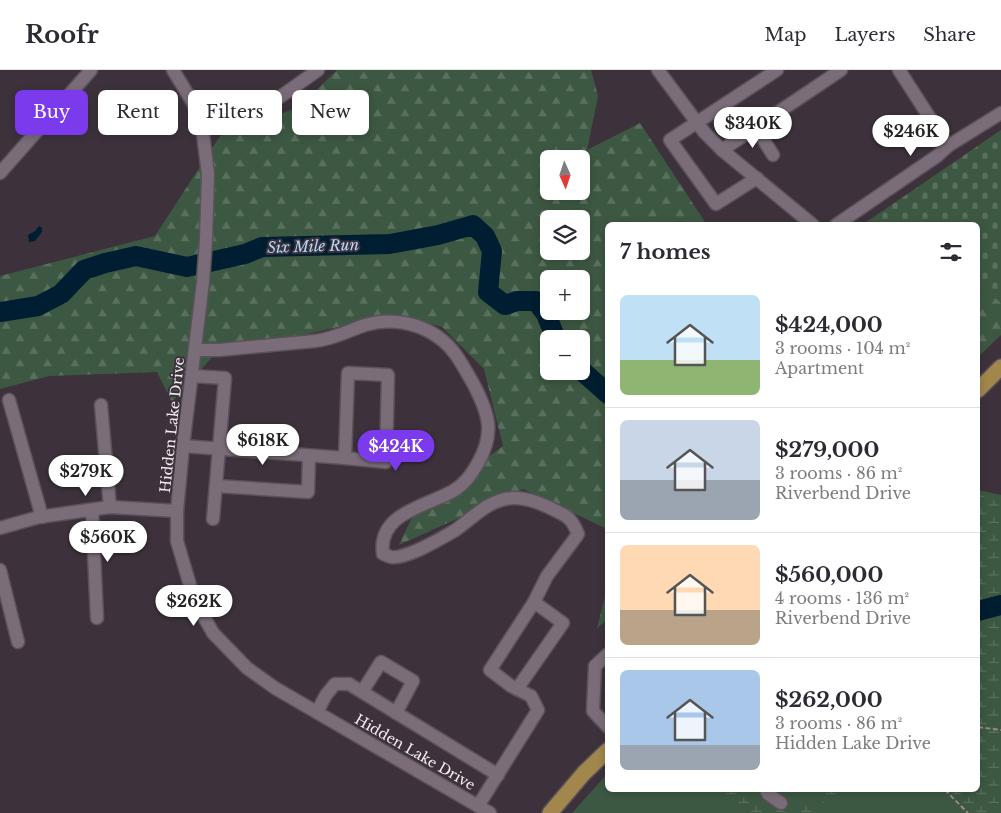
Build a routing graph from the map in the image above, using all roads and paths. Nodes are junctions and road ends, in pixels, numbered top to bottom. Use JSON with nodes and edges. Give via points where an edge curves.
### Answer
{"nodes":[{"id":1,"x":91,"y":70,"type":"edge"},
{"id":2,"x":173,"y":70,"type":"edge"},
{"id":3,"x":318,"y":70,"type":"edge"},
{"id":4,"x":658,"y":70,"type":"edge"},
{"id":5,"x":777,"y":70,"type":"edge"},
{"id":6,"x":841,"y":70,"type":"edge"},
{"id":7,"x":899,"y":70,"type":"edge"},
{"id":8,"x":188,"y":94,"type":"edge"},
{"id":9,"x":282,"y":96,"type":"edge"},
{"id":10,"x":1001,"y":113,"type":"edge"},
{"id":11,"x":696,"y":122,"type":"junction"},
{"id":12,"x":756,"y":128,"type":"junction"},
{"id":13,"x":203,"y":135,"type":"edge"},
{"id":14,"x":948,"y":146,"type":"junction"},
{"id":15,"x":722,"y":150,"type":"junction"},
{"id":16,"x":773,"y":156,"type":"dead end"},
{"id":17,"x":0,"y":173,"type":"edge"},
{"id":18,"x":758,"y":178,"type":"junction"},
{"id":19,"x":809,"y":222,"type":"edge"},
{"id":20,"x":840,"y":222,"type":"edge"},
{"id":21,"x":195,"y":350,"type":"junction"},
{"id":22,"x":1001,"y":367,"type":"edge"},
{"id":23,"x":192,"y":376,"type":"junction"},
{"id":24,"x":980,"y":388,"type":"edge"},
{"id":25,"x":9,"y":400,"type":"dead end"},
{"id":26,"x":101,"y":405,"type":"dead end"},
{"id":27,"x":183,"y":446,"type":"junction"},
{"id":28,"x":219,"y":449,"type":"junction"},
{"id":29,"x":308,"y":456,"type":"junction"},
{"id":30,"x":344,"y":458,"type":"junction"},
{"id":31,"x":216,"y":486,"type":"junction"},
{"id":32,"x":110,"y":507,"type":"junction"},
{"id":33,"x":92,"y":510,"type":"junction"},
{"id":34,"x":177,"y":511,"type":"junction"},
{"id":35,"x":42,"y":517,"type":"junction"},
{"id":36,"x":213,"y":518,"type":"dead end"},
{"id":37,"x":0,"y":528,"type":"edge"},
{"id":38,"x":0,"y":570,"type":"edge"},
{"id":39,"x":534,"y":602,"type":"junction"},
{"id":40,"x":97,"y":618,"type":"dead end"},
{"id":41,"x":18,"y":642,"type":"dead end"},
{"id":42,"x":605,"y":657,"type":"edge"},
{"id":43,"x":517,"y":689,"type":"junction"},
{"id":44,"x":362,"y":692,"type":"junction"},
{"id":45,"x":317,"y":712,"type":"junction"},
{"id":46,"x":396,"y":713,"type":"junction"},
{"id":47,"x":605,"y":724,"type":"edge"},
{"id":48,"x":980,"y":727,"type":"edge"},
{"id":49,"x":1001,"y":730,"type":"edge"},
{"id":50,"x":605,"y":753,"type":"edge"},
{"id":51,"x":498,"y":775,"type":"junction"},
{"id":52,"x":767,"y":792,"type":"edge"},
{"id":53,"x":946,"y":792,"type":"edge"},
{"id":54,"x":781,"y":803,"type":"dead end"},
{"id":55,"x":478,"y":806,"type":"junction"},
{"id":56,"x":490,"y":813,"type":"edge"},
{"id":57,"x":550,"y":813,"type":"edge"},
{"id":58,"x":968,"y":813,"type":"edge"}],
"edges":[{"from":1,"to":17,"type":"street"},
{"from":2,"to":8,"type":"street","name":"Hidden Lake Drive"},
{"from":3,"to":9,"type":"street"},
{"from":4,"to":11,"type":"street"},
{"from":5,"to":11,"type":"street"},
{"from":6,"to":12,"type":"street"},
{"from":7,"to":14,"type":"street"},
{"from":10,"to":14,"type":"street"},
{"from":11,"to":15,"type":"street"},
{"from":11,"to":18,"type":"street","via":[[670,140],[716,204]]},
{"from":12,"to":15,"type":"street"},
{"from":12,"to":16,"type":"street"},
{"from":13,"to":21,"type":"street","name":"Hidden Lake Drive","via":[[208,174],[206,240]]},
{"from":14,"to":20,"type":"street"},
{"from":15,"to":18,"type":"street"},
{"from":18,"to":19,"type":"street"},
{"from":21,"to":23,"type":"street","name":"Hidden Lake Drive"},
{"from":21,"to":39,"type":"street","via":[[315,341],[368,324],[386,322],[414,324],[448,344],[484,403],[489,419],[488,439],[469,479],[454,491],[393,520],[382,547],[384,554],[391,557],[414,551],[455,530],[480,510],[498,502],[514,498],[538,502],[573,520],[578,534],[547,576]]},
{"from":22,"to":24,"type":"main road"},
{"from":23,"to":27,"type":"street","name":"Hidden Lake Drive"},
{"from":23,"to":28,"type":"street","via":[[225,378]]},
{"from":25,"to":35,"type":"street"},
{"from":26,"to":32,"type":"street"},
{"from":27,"to":28,"type":"street"},
{"from":27,"to":34,"type":"street","name":"Hidden Lake Drive"},
{"from":28,"to":29,"type":"street"},
{"from":28,"to":31,"type":"street"},
{"from":29,"to":30,"type":"street"},
{"from":29,"to":31,"type":"street","via":[[308,492]]},
{"from":30,"to":30,"type":"street","via":[[386,462],[388,375],[348,373]]},
{"from":31,"to":36,"type":"street"},
{"from":32,"to":33,"type":"street"},
{"from":32,"to":34,"type":"street"},
{"from":33,"to":35,"type":"street"},
{"from":33,"to":40,"type":"street"},
{"from":34,"to":45,"type":"street","name":"Hidden Lake Drive","via":[[177,541],[182,559],[194,599],[212,633],[247,668]]},
{"from":35,"to":37,"type":"street"},
{"from":38,"to":41,"type":"street"},
{"from":39,"to":43,"type":"street","via":[[490,670]]},
{"from":39,"to":43,"type":"street","via":[[563,623]]},
{"from":42,"to":47,"type":"street","via":[[595,666],[593,711]]},
{"from":43,"to":51,"type":"street","via":[[531,696],[538,710]]},
{"from":44,"to":45,"type":"street","via":[[349,684],[335,684]]},
{"from":44,"to":46,"type":"street"},
{"from":44,"to":46,"type":"street","via":[[380,662],[413,681]]},
{"from":45,"to":55,"type":"street","name":"Hidden Lake Drive"},
{"from":46,"to":51,"type":"street"},
{"from":48,"to":49,"type":"path"},
{"from":50,"to":57,"type":"main road"},
{"from":51,"to":55,"type":"street"},
{"from":52,"to":54,"type":"street"},
{"from":53,"to":58,"type":"path"},
{"from":55,"to":56,"type":"street","name":"Hidden Lake Drive"}]}
